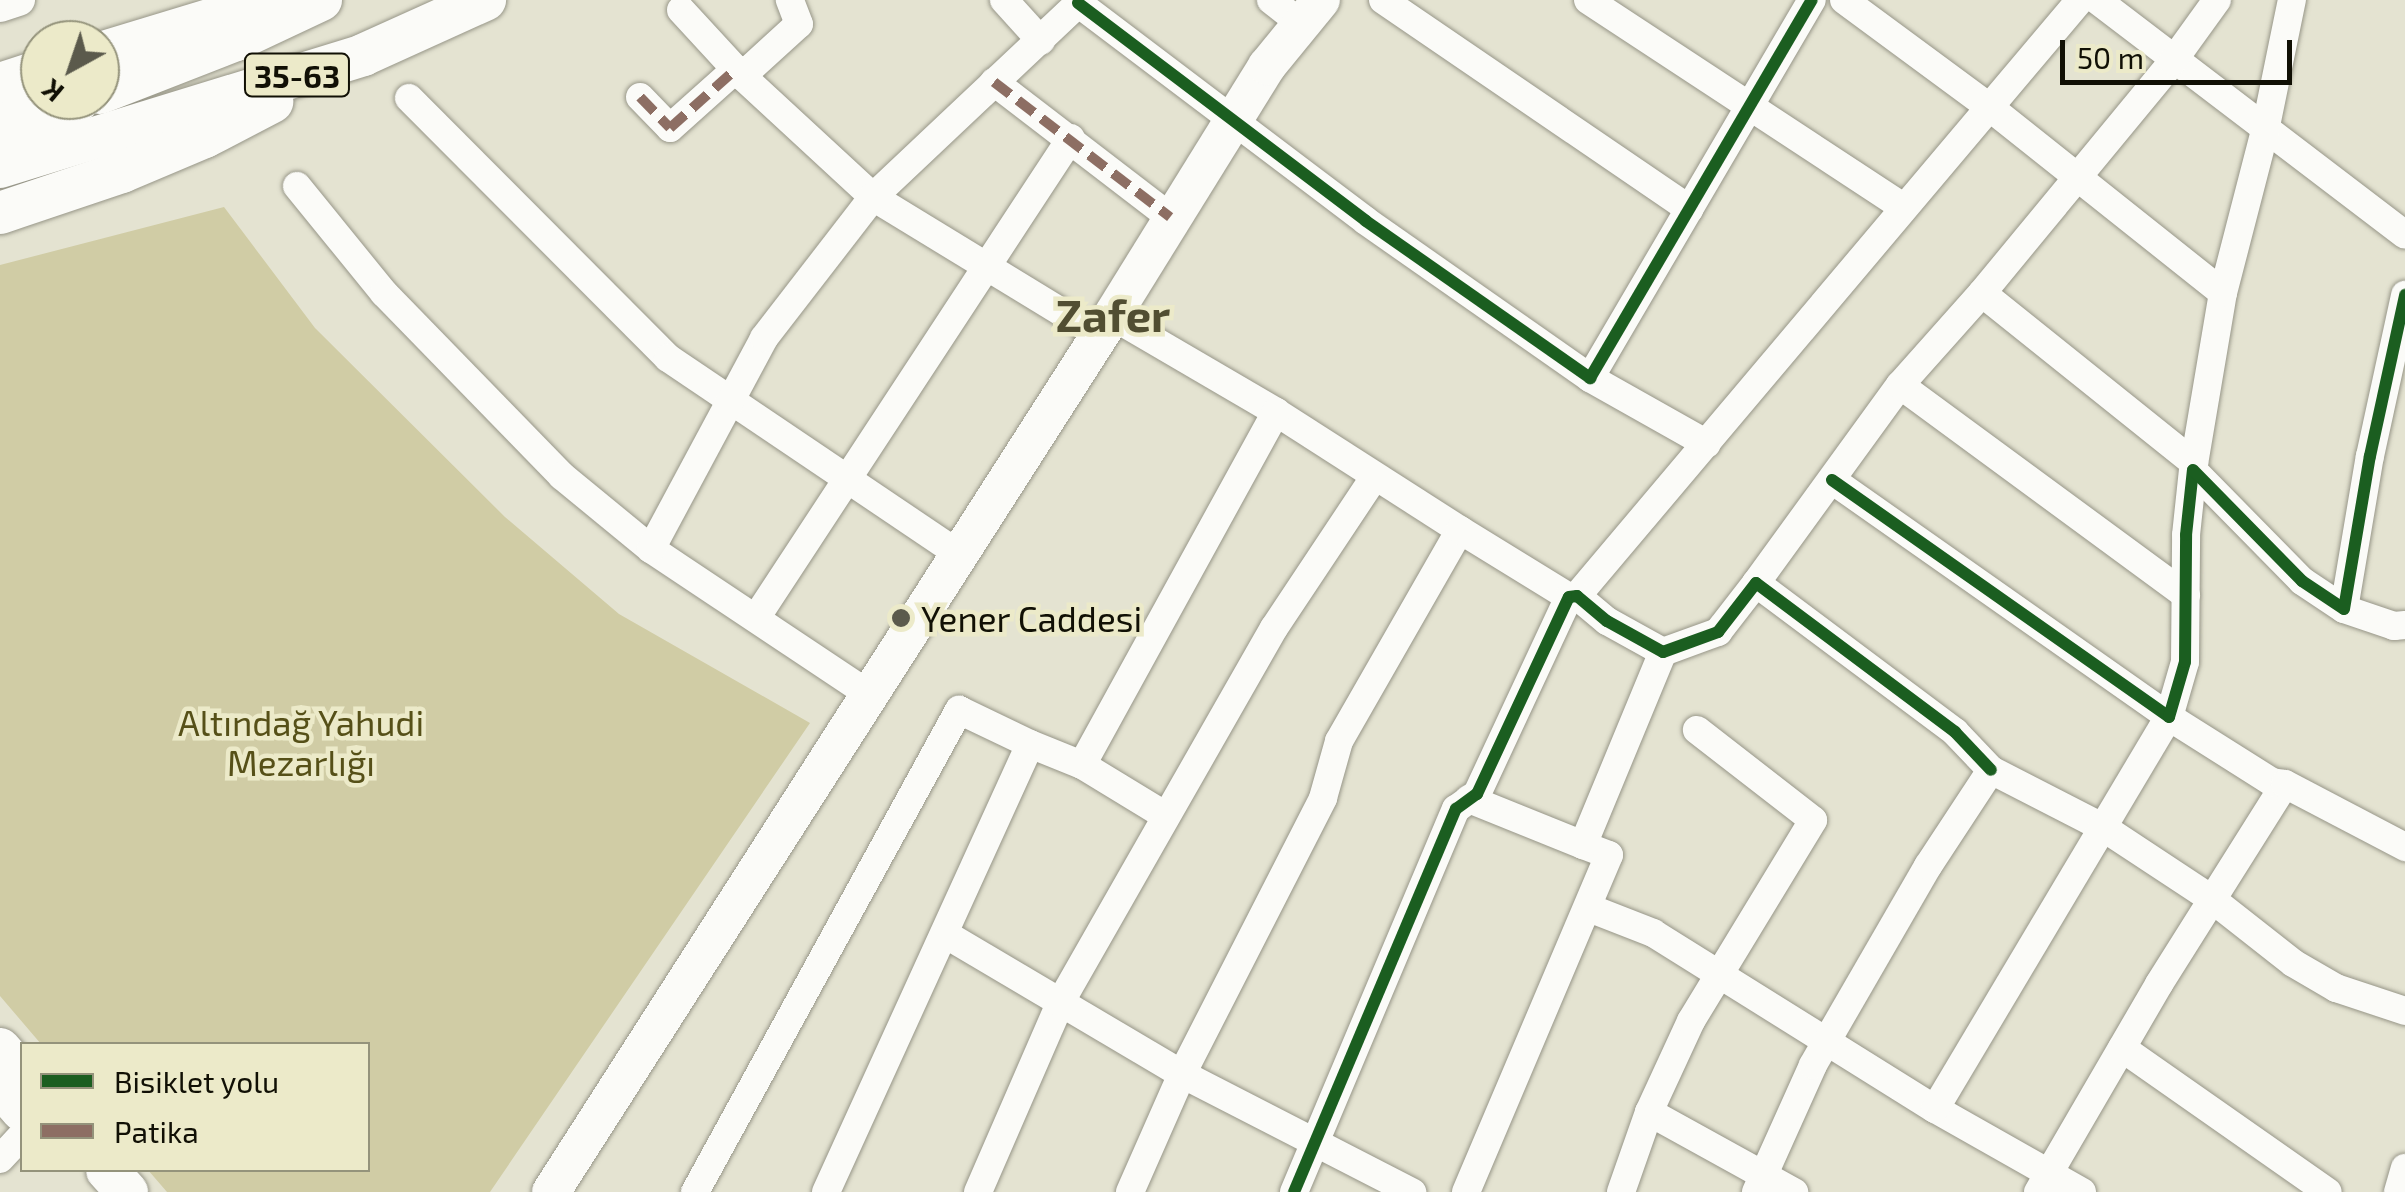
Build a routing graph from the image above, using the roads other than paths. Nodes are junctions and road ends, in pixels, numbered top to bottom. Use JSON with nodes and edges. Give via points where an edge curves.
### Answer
{"nodes":[{"id":1,"x":18,"y":0,"type":"edge"},
{"id":2,"x":275,"y":0,"type":"edge"},
{"id":3,"x":320,"y":0,"type":"edge"},
{"id":4,"x":485,"y":0,"type":"edge"},
{"id":5,"x":790,"y":0,"type":"edge"},
{"id":6,"x":1004,"y":0,"type":"edge"},
{"id":7,"x":1270,"y":0,"type":"edge"},
{"id":8,"x":1383,"y":0,"type":"edge"},
{"id":9,"x":1588,"y":0,"type":"edge"},
{"id":10,"x":1812,"y":0,"type":"edge"},
{"id":11,"x":1844,"y":0,"type":"edge"},
{"id":12,"x":2080,"y":0,"type":"edge"},
{"id":13,"x":2097,"y":0,"type":"edge"},
{"id":14,"x":2217,"y":0,"type":"edge"},
{"id":15,"x":2292,"y":0,"type":"edge"},
{"id":16,"x":1080,"y":2,"type":"edge"},
{"id":17,"x":0,"y":6,"type":"edge"},
{"id":18,"x":681,"y":10,"type":"dead end"},
{"id":19,"x":1311,"y":12,"type":"edge"},
{"id":20,"x":1041,"y":41,"type":"junction"},
{"id":21,"x":120,"y":47,"type":"edge"},
{"id":22,"x":363,"y":55,"type":"junction"},
{"id":23,"x":2173,"y":61,"type":"junction"},
{"id":24,"x":739,"y":72,"type":"junction"},
{"id":25,"x":994,"y":82,"type":"junction"},
{"id":26,"x":120,"y":96,"type":"edge"},
{"id":27,"x":640,"y":97,"type":"dead end"},
{"id":28,"x":409,"y":98,"type":"dead end"},
{"id":29,"x":120,"y":104,"type":"edge"},
{"id":30,"x":1748,"y":106,"type":"junction"},
{"id":31,"x":1988,"y":106,"type":"junction"},
{"id":32,"x":1236,"y":119,"type":"junction"},
{"id":33,"x":33,"y":120,"type":"edge"},
{"id":34,"x":76,"y":120,"type":"edge"},
{"id":35,"x":0,"y":126,"type":"edge"},
{"id":36,"x":2265,"y":131,"type":"junction"},
{"id":37,"x":1071,"y":138,"type":"junction"},
{"id":38,"x":0,"y":167,"type":"edge"},
{"id":39,"x":2078,"y":176,"type":"junction"},
{"id":40,"x":296,"y":186,"type":"dead end"},
{"id":41,"x":873,"y":197,"type":"junction"},
{"id":42,"x":1902,"y":206,"type":"junction"},
{"id":43,"x":1689,"y":209,"type":"junction"},
{"id":44,"x":0,"y":213,"type":"edge"},
{"id":45,"x":1170,"y":218,"type":"junction"},
{"id":46,"x":2405,"y":235,"type":"edge"},
{"id":47,"x":987,"y":264,"type":"junction"},
{"id":48,"x":2223,"y":292,"type":"junction"},
{"id":49,"x":1982,"y":293,"type":"junction"},
{"id":50,"x":2405,"y":295,"type":"edge"},
{"id":51,"x":1106,"y":325,"type":"junction"},
{"id":52,"x":1590,"y":378,"type":"junction"},
{"id":53,"x":1900,"y":385,"type":"junction"},
{"id":54,"x":730,"y":402,"type":"junction"},
{"id":55,"x":1276,"y":412,"type":"junction"},
{"id":56,"x":1707,"y":444,"type":"junction"},
{"id":57,"x":2193,"y":467,"type":"junction"},
{"id":58,"x":847,"y":476,"type":"junction"},
{"id":59,"x":1375,"y":476,"type":"junction"},
{"id":60,"x":1832,"y":480,"type":"junction"},
{"id":61,"x":1460,"y":530,"type":"junction"},
{"id":62,"x":651,"y":549,"type":"junction"},
{"id":63,"x":960,"y":555,"type":"junction"},
{"id":64,"x":1756,"y":584,"type":"junction"},
{"id":65,"x":2186,"y":595,"type":"junction"},
{"id":66,"x":1573,"y":597,"type":"junction"},
{"id":67,"x":2344,"y":609,"type":"junction"},
{"id":68,"x":756,"y":618,"type":"junction"},
{"id":69,"x":2405,"y":625,"type":"edge"},
{"id":70,"x":1663,"y":652,"type":"junction"},
{"id":71,"x":870,"y":695,"type":"junction"},
{"id":72,"x":2169,"y":717,"type":"junction"},
{"id":73,"x":1697,"y":730,"type":"dead end"},
{"id":74,"x":1030,"y":744,"type":"junction"},
{"id":75,"x":1082,"y":764,"type":"junction"},
{"id":76,"x":1991,"y":770,"type":"junction"},
{"id":77,"x":2285,"y":784,"type":"junction"},
{"id":78,"x":1470,"y":799,"type":"junction"},
{"id":79,"x":1166,"y":816,"type":"junction"},
{"id":80,"x":2104,"y":828,"type":"junction"},
{"id":81,"x":1584,"y":845,"type":"junction"},
{"id":82,"x":2405,"y":847,"type":"edge"},
{"id":83,"x":2213,"y":900,"type":"junction"},
{"id":84,"x":1589,"y":908,"type":"junction"},
{"id":85,"x":944,"y":934,"type":"junction"},
{"id":86,"x":1715,"y":974,"type":"junction"},
{"id":87,"x":1060,"y":1002,"type":"junction"},
{"id":88,"x":2405,"y":1011,"type":"edge"},
{"id":89,"x":1827,"y":1042,"type":"junction"},
{"id":90,"x":2122,"y":1048,"type":"junction"},
{"id":91,"x":0,"y":1049,"type":"edge"},
{"id":92,"x":20,"y":1072,"type":"edge"},
{"id":93,"x":1182,"y":1074,"type":"junction"},
{"id":94,"x":0,"y":1085,"type":"edge"},
{"id":95,"x":20,"y":1108,"type":"edge"},
{"id":96,"x":1935,"y":1109,"type":"junction"},
{"id":97,"x":1649,"y":1112,"type":"junction"},
{"id":98,"x":20,"y":1137,"type":"edge"},
{"id":99,"x":1314,"y":1144,"type":"junction"},
{"id":100,"x":0,"y":1159,"type":"edge"},
{"id":101,"x":2405,"y":1168,"type":"edge"},
{"id":102,"x":76,"y":1172,"type":"edge"},
{"id":103,"x":110,"y":1172,"type":"edge"},
{"id":104,"x":2044,"y":1182,"type":"edge"},
{"id":105,"x":1760,"y":1184,"type":"edge"},
{"id":106,"x":93,"y":1192,"type":"edge"},
{"id":107,"x":128,"y":1192,"type":"edge"},
{"id":108,"x":551,"y":1192,"type":"edge"},
{"id":109,"x":695,"y":1192,"type":"edge"},
{"id":110,"x":826,"y":1192,"type":"edge"},
{"id":111,"x":978,"y":1192,"type":"edge"},
{"id":112,"x":1130,"y":1192,"type":"edge"},
{"id":113,"x":1294,"y":1192,"type":"edge"},
{"id":114,"x":1412,"y":1192,"type":"edge"},
{"id":115,"x":1466,"y":1192,"type":"edge"},
{"id":116,"x":1621,"y":1192,"type":"edge"},
{"id":117,"x":1794,"y":1192,"type":"edge"},
{"id":118,"x":2082,"y":1192,"type":"edge"},
{"id":119,"x":2328,"y":1192,"type":"edge"},
{"id":120,"x":2398,"y":1192,"type":"edge"}],
"edges":[{"from":1,"to":17,"type":"street"},
{"from":2,"to":21,"type":"main road"},
{"from":3,"to":26,"type":"main road","number":"35-63"},
{"from":4,"to":22,"type":"main road","number":"35-63"},
{"from":5,"to":24,"type":"street","via":[[799,24]]},
{"from":6,"to":20,"type":"street"},
{"from":7,"to":19,"type":"street"},
{"from":8,"to":43,"type":"street"},
{"from":9,"to":30,"type":"street"},
{"from":10,"to":30,"type":"street"},
{"from":11,"to":31,"type":"street"},
{"from":12,"to":31,"type":"street"},
{"from":13,"to":23,"type":"street"},
{"from":14,"to":23,"type":"street"},
{"from":15,"to":36,"type":"street"},
{"from":16,"to":20,"type":"street"},
{"from":16,"to":32,"type":"street"},
{"from":18,"to":24,"type":"street"},
{"from":19,"to":32,"type":"main road","via":[[1267,66]]},
{"from":20,"to":25,"type":"street"},
{"from":22,"to":29,"type":"main road","number":"35-63"},
{"from":22,"to":44,"type":"main road","via":[[205,138]]},
{"from":23,"to":36,"type":"street"},
{"from":23,"to":39,"type":"street"},
{"from":24,"to":27,"type":"street","via":[[670,128]]},
{"from":24,"to":41,"type":"street"},
{"from":25,"to":37,"type":"street"},
{"from":25,"to":41,"type":"street"},
{"from":28,"to":54,"type":"street","via":[[596,290],[668,358]]},
{"from":30,"to":42,"type":"street"},
{"from":30,"to":43,"type":"street"},
{"from":31,"to":39,"type":"street"},
{"from":31,"to":42,"type":"street"},
{"from":32,"to":45,"type":"main road"},
{"from":32,"to":52,"type":"street","via":[[1366,222]]},
{"from":33,"to":35,"type":"main road"},
{"from":34,"to":38,"type":"main road"},
{"from":36,"to":46,"type":"street"},
{"from":36,"to":48,"type":"street"},
{"from":37,"to":45,"type":"street"},
{"from":37,"to":47,"type":"street"},
{"from":39,"to":48,"type":"street"},
{"from":39,"to":49,"type":"street"},
{"from":40,"to":62,"type":"street","via":[[384,293],[487,400],[562,476]]},
{"from":41,"to":47,"type":"street"},
{"from":41,"to":54,"type":"street","via":[[764,338]]},
{"from":42,"to":56,"type":"street"},
{"from":43,"to":52,"type":"street"},
{"from":45,"to":51,"type":"main road"},
{"from":47,"to":51,"type":"street"},
{"from":47,"to":58,"type":"street"},
{"from":48,"to":57,"type":"street"},
{"from":49,"to":53,"type":"street"},
{"from":49,"to":57,"type":"street"},
{"from":50,"to":67,"type":"street"},
{"from":51,"to":55,"type":"street"},
{"from":51,"to":63,"type":"main road"},
{"from":52,"to":56,"type":"street"},
{"from":53,"to":60,"type":"street"},
{"from":53,"to":65,"type":"street"},
{"from":54,"to":58,"type":"street"},
{"from":54,"to":62,"type":"street"},
{"from":55,"to":59,"type":"street"},
{"from":55,"to":75,"type":"street"},
{"from":56,"to":66,"type":"street"},
{"from":57,"to":65,"type":"street"},
{"from":57,"to":67,"type":"street","via":[[2302,581]]},
{"from":58,"to":63,"type":"street"},
{"from":58,"to":68,"type":"street"},
{"from":59,"to":61,"type":"street"},
{"from":59,"to":79,"type":"street","via":[[1318,557]]},
{"from":60,"to":64,"type":"street"},
{"from":60,"to":72,"type":"street"},
{"from":61,"to":66,"type":"street"},
{"from":61,"to":93,"type":"street","via":[[1339,741],[1323,798]]},
{"from":62,"to":68,"type":"street"},
{"from":63,"to":71,"type":"main road"},
{"from":64,"to":70,"type":"street","via":[[1718,632]]},
{"from":64,"to":76,"type":"street","via":[[1954,732]]},
{"from":65,"to":72,"type":"street","via":[[2185,662]]},
{"from":66,"to":70,"type":"street"},
{"from":66,"to":78,"type":"street"},
{"from":67,"to":69,"type":"street"},
{"from":68,"to":71,"type":"street"},
{"from":70,"to":81,"type":"street"},
{"from":71,"to":108,"type":"main road"},
{"from":72,"to":77,"type":"street"},
{"from":72,"to":80,"type":"street"},
{"from":73,"to":86,"type":"street","via":[[1813,820]]},
{"from":74,"to":75,"type":"street"},
{"from":74,"to":85,"type":"street"},
{"from":74,"to":109,"type":"street","via":[[959,710]]},
{"from":75,"to":79,"type":"street"},
{"from":76,"to":80,"type":"street"},
{"from":76,"to":89,"type":"street"},
{"from":77,"to":82,"type":"street"},
{"from":77,"to":83,"type":"street"},
{"from":78,"to":81,"type":"street"},
{"from":78,"to":99,"type":"street","via":[[1456,810],[1426,875]]},
{"from":79,"to":87,"type":"street"},
{"from":80,"to":83,"type":"street"},
{"from":80,"to":96,"type":"street"},
{"from":81,"to":84,"type":"street","via":[[1609,856]]},
{"from":83,"to":88,"type":"street","via":[[2292,963],[2336,988]]},
{"from":83,"to":90,"type":"street"},
{"from":84,"to":86,"type":"street","via":[[1653,933]]},
{"from":84,"to":115,"type":"street"},
{"from":85,"to":87,"type":"street"},
{"from":85,"to":110,"type":"street"},
{"from":86,"to":89,"type":"street"},
{"from":86,"to":97,"type":"street"},
{"from":87,"to":93,"type":"street"},
{"from":87,"to":111,"type":"street"},
{"from":89,"to":96,"type":"street"},
{"from":89,"to":105,"type":"street"},
{"from":90,"to":104,"type":"street"},
{"from":90,"to":119,"type":"street"},
{"from":91,"to":92,"type":"main road"},
{"from":93,"to":99,"type":"street"},
{"from":93,"to":112,"type":"street"},
{"from":94,"to":95,"type":"main road"},
{"from":96,"to":104,"type":"street"},
{"from":97,"to":105,"type":"street"},
{"from":97,"to":116,"type":"street"},
{"from":98,"to":100,"type":"street"},
{"from":99,"to":113,"type":"street"},
{"from":99,"to":114,"type":"street"},
{"from":101,"to":120,"type":"street"},
{"from":102,"to":106,"type":"main road"},
{"from":103,"to":107,"type":"main road"},
{"from":104,"to":118,"type":"street"},
{"from":105,"to":117,"type":"street"}]}
